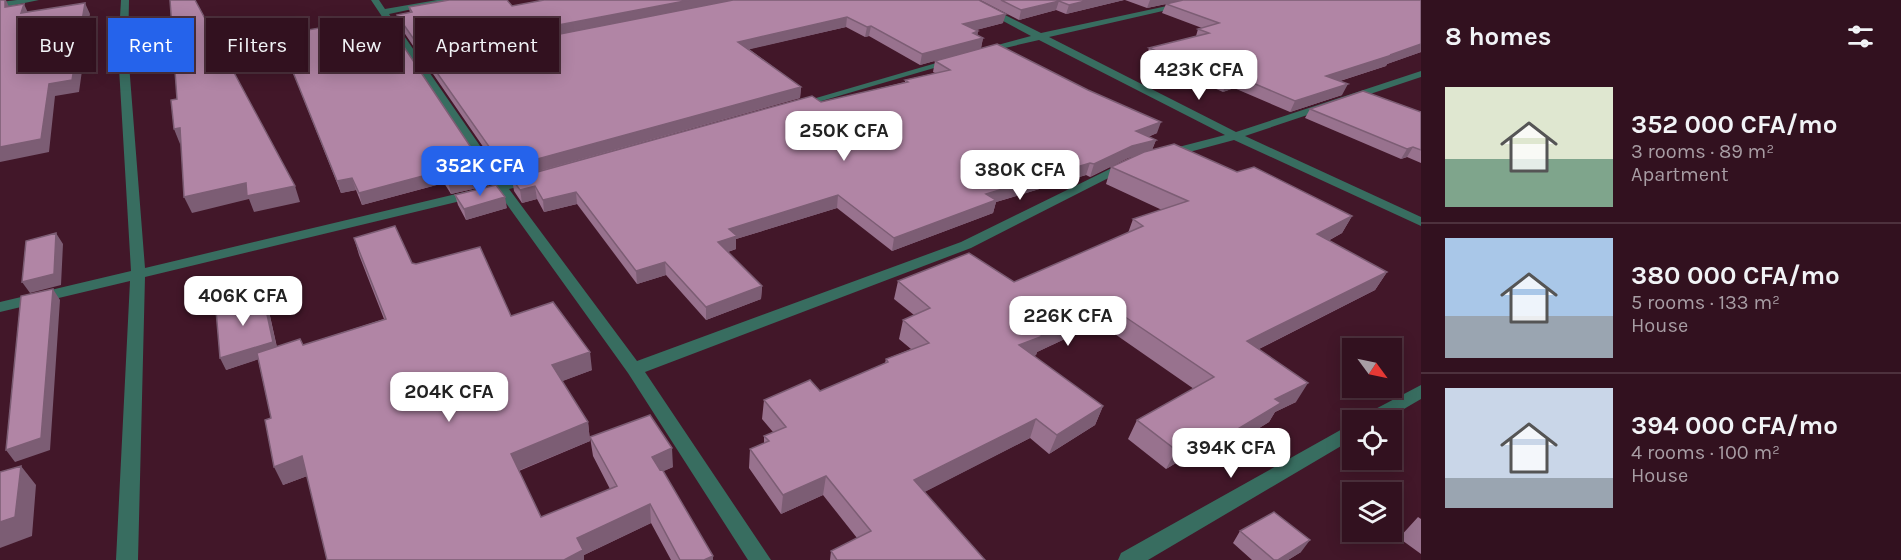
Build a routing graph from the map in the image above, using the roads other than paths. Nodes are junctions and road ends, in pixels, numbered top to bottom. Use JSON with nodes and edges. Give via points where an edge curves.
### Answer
{"nodes":[{"id":1,"x":35,"y":0,"type":"edge"},
{"id":2,"x":125,"y":0,"type":"edge"},
{"id":3,"x":451,"y":0,"type":"edge"},
{"id":4,"x":968,"y":0,"type":"edge"},
{"id":5,"x":1207,"y":0,"type":"edge"},
{"id":6,"x":0,"y":5,"type":"edge"},
{"id":7,"x":379,"y":6,"type":"edge"},
{"id":8,"x":1042,"y":36,"type":"junction"},
{"id":9,"x":1421,"y":74,"type":"edge"},
{"id":10,"x":789,"y":107,"type":"edge"},
{"id":11,"x":1236,"y":136,"type":"junction"},
{"id":12,"x":548,"y":175,"type":"edge"},
{"id":13,"x":502,"y":188,"type":"junction"},
{"id":14,"x":1421,"y":222,"type":"edge"},
{"id":15,"x":138,"y":272,"type":"junction"},
{"id":16,"x":0,"y":307,"type":"edge"},
{"id":17,"x":634,"y":369,"type":"junction"},
{"id":18,"x":1421,"y":391,"type":"edge"},
{"id":19,"x":1388,"y":410,"type":"edge"},
{"id":20,"x":1342,"y":436,"type":"edge"},
{"id":21,"x":127,"y":560,"type":"edge"},
{"id":22,"x":760,"y":560,"type":"edge"},
{"id":23,"x":1129,"y":560,"type":"edge"}],
"edges":[{"from":1,"to":6,"type":"street"},
{"from":2,"to":15,"type":"street","via":[[123,51]]},
{"from":3,"to":7,"type":"street"},
{"from":4,"to":8,"type":"street"},
{"from":5,"to":8,"type":"street"},
{"from":7,"to":13,"type":"street","via":[[428,66]]},
{"from":8,"to":10,"type":"street"},
{"from":8,"to":11,"type":"street"},
{"from":9,"to":11,"type":"street"},
{"from":11,"to":14,"type":"street"},
{"from":11,"to":17,"type":"street","via":[[1133,163],[966,246]]},
{"from":12,"to":13,"type":"street"},
{"from":13,"to":15,"type":"street"},
{"from":13,"to":17,"type":"street"},
{"from":15,"to":16,"type":"street"},
{"from":15,"to":21,"type":"street"},
{"from":17,"to":22,"type":"street"},
{"from":18,"to":19,"type":"street"},
{"from":20,"to":23,"type":"street"}]}
